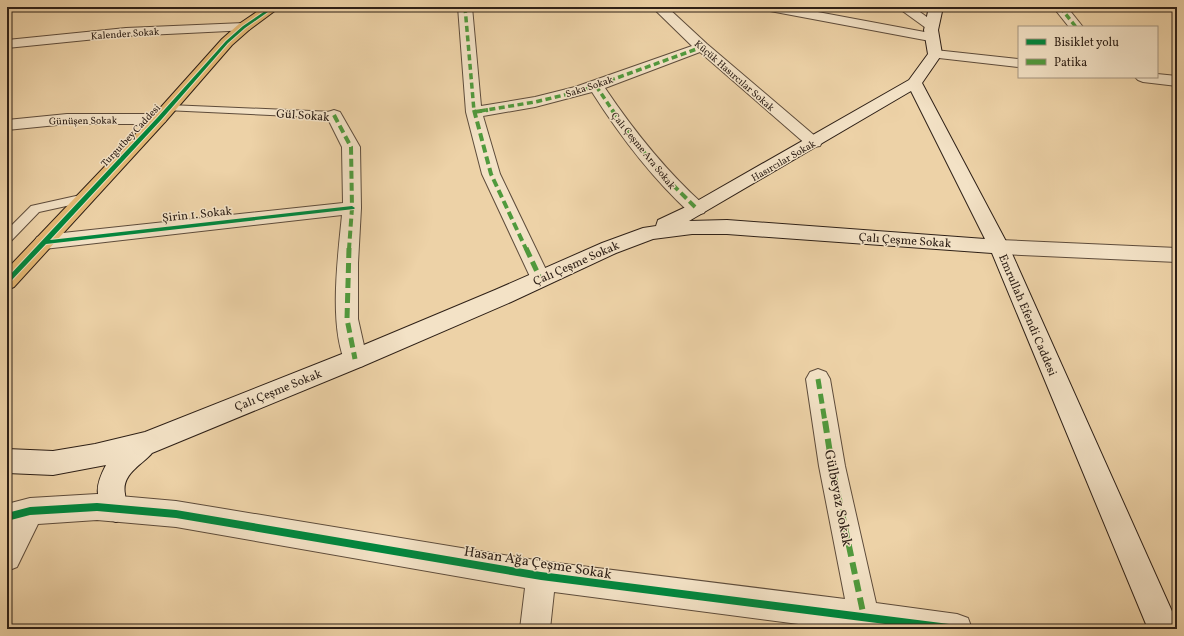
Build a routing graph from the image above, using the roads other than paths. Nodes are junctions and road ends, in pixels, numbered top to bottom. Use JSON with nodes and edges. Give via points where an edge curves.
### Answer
{"nodes":[{"id":1,"x":272,"y":7,"type":"edge"},
{"id":2,"x":465,"y":7,"type":"edge"},
{"id":3,"x":659,"y":7,"type":"edge"},
{"id":4,"x":770,"y":7,"type":"edge"},
{"id":5,"x":904,"y":7,"type":"edge"},
{"id":6,"x":936,"y":7,"type":"edge"},
{"id":7,"x":1060,"y":7,"type":"edge"},
{"id":8,"x":1075,"y":26,"type":"edge"},
{"id":9,"x":244,"y":27,"type":"junction"},
{"id":10,"x":930,"y":31,"type":"junction"},
{"id":11,"x":7,"y":44,"type":"edge"},
{"id":12,"x":702,"y":48,"type":"junction"},
{"id":13,"x":935,"y":54,"type":"junction"},
{"id":14,"x":1018,"y":63,"type":"edge"},
{"id":15,"x":1152,"y":78,"type":"edge"},
{"id":16,"x":1177,"y":81,"type":"edge"},
{"id":17,"x":914,"y":83,"type":"junction"},
{"id":18,"x":596,"y":86,"type":"junction"},
{"id":19,"x":474,"y":112,"type":"junction"},
{"id":20,"x":164,"y":114,"type":"junction"},
{"id":21,"x":334,"y":116,"type":"joint"},
{"id":22,"x":7,"y":125,"type":"edge"},
{"id":23,"x":814,"y":142,"type":"junction"},
{"id":24,"x":85,"y":198,"type":"junction"},
{"id":25,"x":352,"y":208,"type":"junction"},
{"id":26,"x":697,"y":209,"type":"junction"},
{"id":27,"x":650,"y":233,"type":"junction"},
{"id":28,"x":7,"y":238,"type":"edge"},
{"id":29,"x":44,"y":242,"type":"junction"},
{"id":30,"x":999,"y":247,"type":"junction"},
{"id":31,"x":1177,"y":255,"type":"edge"},
{"id":32,"x":10,"y":275,"type":"edge"},
{"id":33,"x":540,"y":278,"type":"junction"},
{"id":34,"x":355,"y":359,"type":"junction"},
{"id":35,"x":818,"y":379,"type":"dead end"},
{"id":36,"x":147,"y":443,"type":"junction"},
{"id":37,"x":7,"y":461,"type":"edge"},
{"id":38,"x":116,"y":509,"type":"junction"},
{"id":39,"x":19,"y":514,"type":"edge"},
{"id":40,"x":7,"y":557,"type":"edge"},
{"id":41,"x":541,"y":576,"type":"junction"},
{"id":42,"x":864,"y":617,"type":"junction"},
{"id":43,"x":535,"y":629,"type":"edge"},
{"id":44,"x":957,"y":629,"type":"edge"},
{"id":45,"x":1164,"y":629,"type":"edge"}],
"edges":[{"from":1,"to":9,"type":"main road","name":"Turgutbey Caddesi"},
{"from":2,"to":19,"type":"street"},
{"from":3,"to":12,"type":"street","name":"Küçük Hasırcılar Sokak"},
{"from":4,"to":10,"type":"street"},
{"from":5,"to":10,"type":"street"},
{"from":6,"to":10,"type":"street"},
{"from":7,"to":8,"type":"street"},
{"from":9,"to":11,"type":"street","name":"Kalender Sokak","via":[[126,32]]},
{"from":9,"to":20,"type":"main road","name":"Turgutbey Caddesi","via":[[205,65]]},
{"from":10,"to":13,"type":"street"},
{"from":12,"to":18,"type":"street","name":"Saka Sokak","via":[[667,58]]},
{"from":12,"to":23,"type":"street","name":"Küçük Hasırcılar Sokak"},
{"from":13,"to":14,"type":"street"},
{"from":13,"to":17,"type":"street"},
{"from":15,"to":16,"type":"street"},
{"from":17,"to":23,"type":"street","name":"Hasırcılar Sokak"},
{"from":17,"to":30,"type":"street","name":"Emrullah Efendi Caddesi"},
{"from":18,"to":19,"type":"street","name":"Saka Sokak","via":[[517,106]]},
{"from":18,"to":26,"type":"street","name":"Çalı Çeşme Ara Sokak","via":[[647,158],[681,196]]},
{"from":19,"to":33,"type":"street","via":[[490,174]]},
{"from":20,"to":21,"type":"lane","name":"Gül Sokak"},
{"from":20,"to":22,"type":"street","name":"Günüşen Sokak"},
{"from":20,"to":24,"type":"main road","name":"Turgutbey Caddesi"},
{"from":21,"to":25,"type":"street","name":"Gül Sokak","via":[[351,147]]},
{"from":23,"to":26,"type":"street","name":"Hasırcılar Sokak"},
{"from":24,"to":28,"type":"lane","via":[[35,209]]},
{"from":24,"to":29,"type":"main road","name":"Turgutbey Caddesi"},
{"from":25,"to":29,"type":"street","name":"Şirin 1. Sokak"},
{"from":25,"to":34,"type":"street","name":"Gül Sokak","via":[[347,319]]},
{"from":26,"to":27,"type":"street","name":"Hasırcılar Sokak"},
{"from":27,"to":30,"type":"street","name":"Çalı Çeşme Sokak","via":[[692,227],[727,228]]},
{"from":27,"to":33,"type":"street","name":"Çalı Çeşme Sokak"},
{"from":29,"to":32,"type":"main road","name":"Turgutbey Caddesi"},
{"from":30,"to":31,"type":"street","name":"Çalı Çeşme Sokak"},
{"from":30,"to":45,"type":"street","name":"Emrullah Efendi Caddesi"},
{"from":33,"to":34,"type":"street","name":"Çalı Çeşme Sokak"},
{"from":34,"to":36,"type":"street","name":"Çalı Çeşme Sokak"},
{"from":35,"to":42,"type":"street","name":"Gülbeyaz Sokak","via":[[832,466]]},
{"from":36,"to":37,"type":"street","name":"Çalı Çeşme Sokak","via":[[53,463]]},
{"from":36,"to":38,"type":"street","via":[[132,452],[120,465],[113,480],[111,493]]},
{"from":38,"to":39,"type":"street","name":"Hasan Ağa Çeşme Sokak","via":[[97,507]]},
{"from":38,"to":41,"type":"street","name":"Hasan Ağa Çeşme Sokak","via":[[176,514]]},
{"from":39,"to":40,"type":"street"},
{"from":41,"to":42,"type":"street","name":"Hasan Ağa Çeşme Sokak"},
{"from":41,"to":43,"type":"street"},
{"from":42,"to":44,"type":"street","name":"Hasan Ağa Çeşme Sokak"}]}
